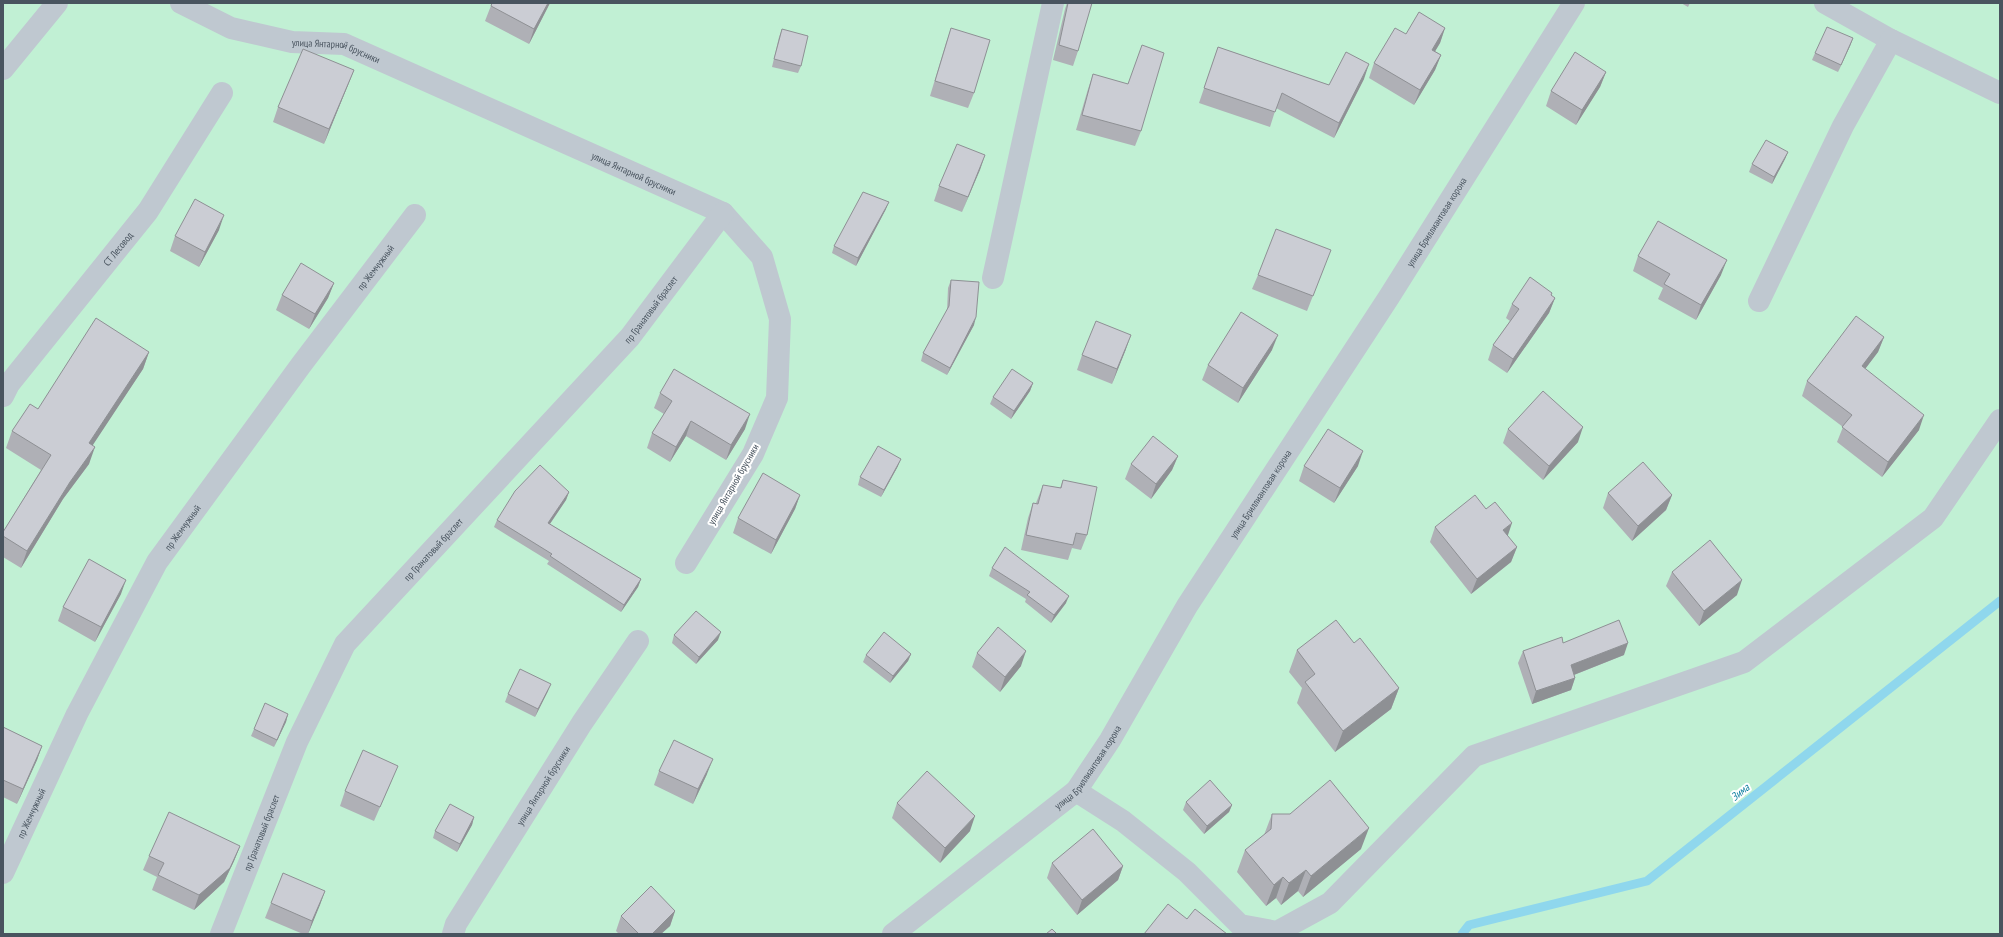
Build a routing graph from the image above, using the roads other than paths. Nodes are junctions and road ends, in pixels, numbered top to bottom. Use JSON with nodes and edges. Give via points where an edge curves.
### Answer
{"nodes":[{"id":1,"x":57,"y":3,"type":"edge"},
{"id":2,"x":182,"y":3,"type":"edge"},
{"id":3,"x":1053,"y":3,"type":"edge"},
{"id":4,"x":1574,"y":3,"type":"edge"},
{"id":5,"x":1825,"y":3,"type":"edge"},
{"id":6,"x":1891,"y":40,"type":"junction"},
{"id":7,"x":3,"y":69,"type":"edge"},
{"id":8,"x":2000,"y":93,"type":"edge"},
{"id":9,"x":222,"y":94,"type":"dead end"},
{"id":10,"x":723,"y":213,"type":"junction"},
{"id":11,"x":415,"y":215,"type":"dead end"},
{"id":12,"x":993,"y":278,"type":"dead end"},
{"id":13,"x":1760,"y":301,"type":"dead end"},
{"id":14,"x":3,"y":396,"type":"edge"},
{"id":15,"x":2000,"y":420,"type":"edge"},
{"id":16,"x":686,"y":563,"type":"dead end"},
{"id":17,"x":638,"y":641,"type":"dead end"},
{"id":18,"x":1076,"y":790,"type":"junction"},
{"id":19,"x":3,"y":873,"type":"edge"},
{"id":20,"x":221,"y":934,"type":"edge"},
{"id":21,"x":453,"y":934,"type":"edge"},
{"id":22,"x":893,"y":934,"type":"edge"}],
"edges":[{"from":1,"to":7,"type":"street"},
{"from":2,"to":10,"type":"street","name":"улица Янтарной брусники","via":[[231,28],[292,42],[344,44]]},
{"from":3,"to":12,"type":"street"},
{"from":4,"to":18,"type":"street","name":"улица Бриллиантовая корона","via":[[1389,297],[1187,606],[1110,740]]},
{"from":5,"to":6,"type":"street"},
{"from":6,"to":8,"type":"street"},
{"from":6,"to":13,"type":"street","via":[[1843,126]]},
{"from":9,"to":14,"type":"street","name":"СТ Лесовод","via":[[148,211],[9,384]]},
{"from":10,"to":16,"type":"street","name":"улица Янтарной брусники","via":[[762,257],[774,298],[780,319],[776,398],[753,454]]},
{"from":10,"to":20,"type":"street","name":"пр Гранатовый браслет","via":[[630,337],[346,644],[296,742]]},
{"from":11,"to":19,"type":"street","name":"пр Жемчужный","via":[[157,562],[77,714]]},
{"from":15,"to":18,"type":"street","via":[[1933,518],[1744,662],[1474,756],[1330,903],[1277,932],[1240,925],[1187,872],[1124,821]]},
{"from":17,"to":21,"type":"street","name":"улица Янтарной брусники","via":[[582,723],[456,924]]},
{"from":18,"to":22,"type":"street","name":"улица Бриллиантовая корона"}]}
